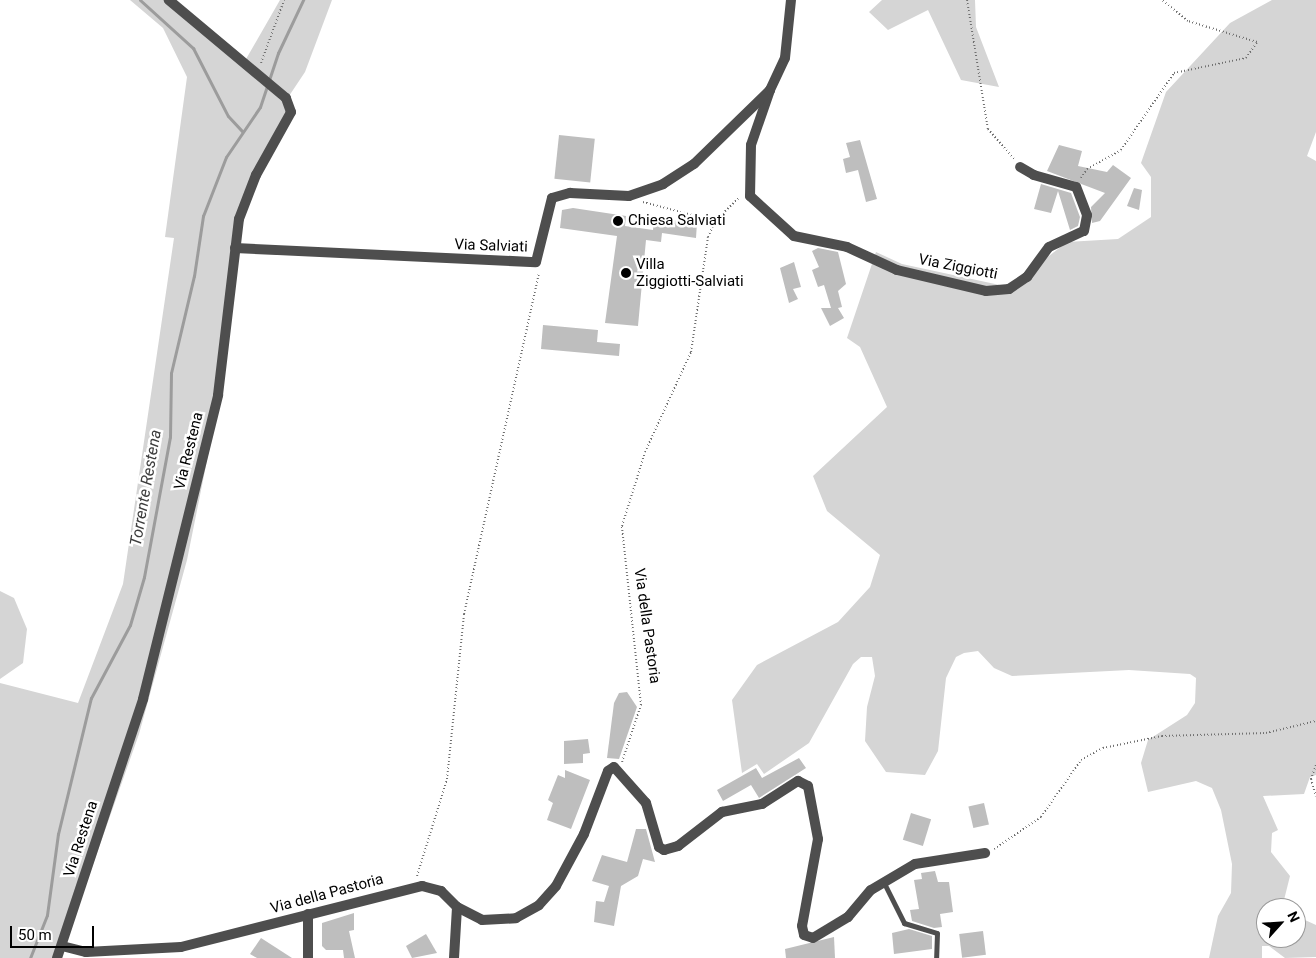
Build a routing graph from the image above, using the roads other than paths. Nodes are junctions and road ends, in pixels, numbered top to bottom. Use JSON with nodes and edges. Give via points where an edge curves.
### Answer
{"nodes":[{"id":1,"x":169,"y":0,"type":"edge"},
{"id":2,"x":791,"y":0,"type":"edge"},
{"id":3,"x":770,"y":90,"type":"junction"},
{"id":4,"x":1020,"y":167,"type":"road end"},
{"id":5,"x":235,"y":248,"type":"junction"},
{"id":6,"x":985,"y":853,"type":"road end"},
{"id":7,"x":884,"y":883,"type":"junction"},
{"id":8,"x":457,"y":908,"type":"junction"},
{"id":9,"x":308,"y":914,"type":"junction"},
{"id":10,"x":62,"y":946,"type":"junction"},
{"id":11,"x":143,"y":954,"type":"edge"},
{"id":12,"x":57,"y":958,"type":"edge"},
{"id":13,"x":308,"y":958,"type":"edge"},
{"id":14,"x":454,"y":958,"type":"edge"},
{"id":15,"x":936,"y":958,"type":"edge"}],
"edges":[{"from":1,"to":5,"type":"street","name":"Via Restena","via":[[286,98],[291,112],[248,193]]},
{"from":2,"to":3,"type":"street","name":"Via Salviati","via":[[785,58]]},
{"from":3,"to":4,"type":"street","name":"Via Ziggiotti","via":[[751,145],[750,196],[794,236],[847,247],[898,270],[998,291],[1019,284],[1049,247],[1084,230],[1087,215],[1076,187],[1034,175]]},
{"from":3,"to":5,"type":"street","name":"Via Salviati","via":[[694,164],[664,184],[629,196],[556,194],[552,198],[540,257],[531,264]]},
{"from":5,"to":10,"type":"street","name":"Via Restena","via":[[218,395],[157,642]]},
{"from":6,"to":7,"type":"street","via":[[916,864]]},
{"from":7,"to":8,"type":"street","name":"Via della Pastoria","via":[[831,928],[813,938],[804,935],[818,839],[808,786],[798,782],[762,804],[722,812],[678,846],[664,850],[658,847],[646,803],[614,767],[608,771],[572,860],[539,905],[502,922],[482,920]]},
{"from":7,"to":15,"type":"lane","via":[[904,922],[937,933]]},
{"from":8,"to":9,"type":"street","name":"Via della Pastoria","via":[[441,891],[413,888]]},
{"from":8,"to":14,"type":"street"},
{"from":9,"to":11,"type":"street","name":"Via della Pastoria"},
{"from":9,"to":13,"type":"street"},
{"from":10,"to":11,"type":"street","name":"Via della Pastoria","via":[[86,952]]},
{"from":10,"to":12,"type":"street","name":"Via Restena"}]}
